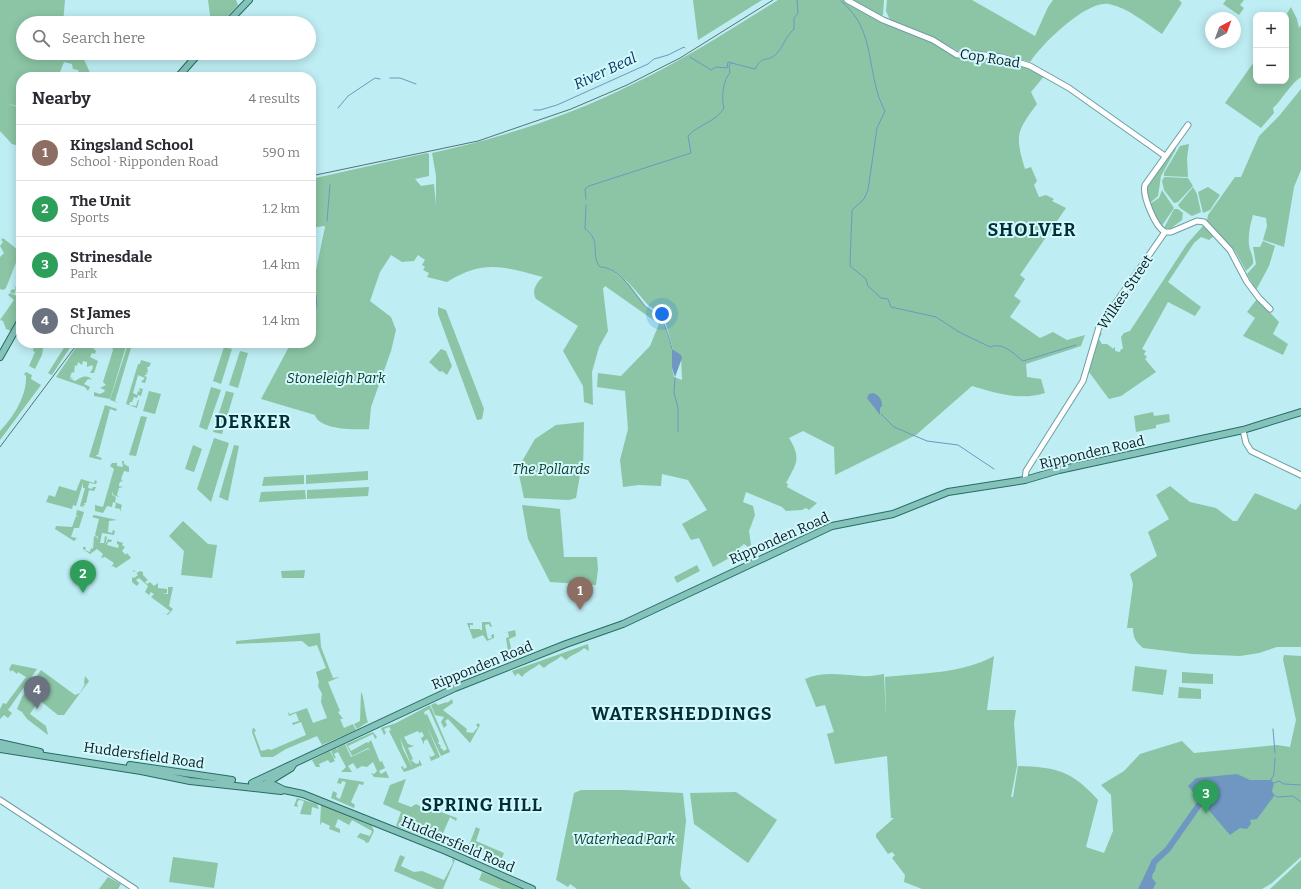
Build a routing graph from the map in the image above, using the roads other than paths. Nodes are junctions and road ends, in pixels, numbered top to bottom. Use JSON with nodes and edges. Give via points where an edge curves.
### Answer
{"nodes":[{"id":1,"x":249,"y":0,"type":"edge"},
{"id":2,"x":847,"y":0,"type":"edge"},
{"id":3,"x":233,"y":16,"type":"edge"},
{"id":4,"x":193,"y":60,"type":"edge"},
{"id":5,"x":182,"y":72,"type":"edge"},
{"id":6,"x":1188,"y":124,"type":"dead end"},
{"id":7,"x":1165,"y":156,"type":"junction"},
{"id":8,"x":1165,"y":232,"type":"junction"},
{"id":9,"x":1270,"y":309,"type":"dead end"},
{"id":10,"x":16,"y":329,"type":"edge"},
{"id":11,"x":0,"y":357,"type":"edge"},
{"id":12,"x":1301,"y":412,"type":"edge"},
{"id":13,"x":1243,"y":430,"type":"junction"},
{"id":14,"x":1301,"y":475,"type":"edge"},
{"id":15,"x":1026,"y":480,"type":"junction"},
{"id":16,"x":0,"y":743,"type":"edge"},
{"id":17,"x":0,"y":749,"type":"edge"},
{"id":18,"x":293,"y":765,"type":"junction"},
{"id":19,"x":281,"y":775,"type":"junction"},
{"id":20,"x":262,"y":784,"type":"junction"},
{"id":21,"x":282,"y":788,"type":"junction"},
{"id":22,"x":0,"y":800,"type":"edge"},
{"id":23,"x":136,"y":889,"type":"edge"},
{"id":24,"x":532,"y":889,"type":"edge"}],
"edges":[{"from":1,"to":3,"type":"main road"},
{"from":2,"to":7,"type":"street","name":"Cop Road","via":[[883,20],[933,40],[957,55],[1002,57],[1030,66],[1069,88]]},
{"from":4,"to":5,"type":"main road"},
{"from":6,"to":7,"type":"street"},
{"from":7,"to":8,"type":"street","via":[[1144,189],[1158,226]]},
{"from":8,"to":9,"type":"street","via":[[1171,232],[1196,221],[1204,222],[1230,250],[1251,287]]},
{"from":8,"to":15,"type":"street","name":"Wilkes Street","via":[[1099,327],[1083,381],[1026,471]]},
{"from":10,"to":11,"type":"main road"},
{"from":12,"to":13,"type":"main road","name":"Ripponden Road"},
{"from":13,"to":14,"type":"street","via":[[1251,451]]},
{"from":13,"to":15,"type":"main road","name":"Ripponden Road","via":[[1063,469]]},
{"from":15,"to":18,"type":"main road","name":"Ripponden Road","via":[[948,492],[893,514],[832,526],[623,624],[462,685]]},
{"from":16,"to":20,"type":"main road","name":"Huddersfield Road","via":[[54,754]]},
{"from":17,"to":20,"type":"main road","name":"Huddersfield Road","via":[[195,782]]},
{"from":18,"to":19,"type":"main road","name":"Ripponden Road"},
{"from":18,"to":20,"type":"main road","name":"Ripponden Road","via":[[288,765]]},
{"from":19,"to":20,"type":"main road","name":"Ripponden Road"},
{"from":19,"to":21,"type":"main road"},
{"from":20,"to":21,"type":"main road","name":"Huddersfield Road"},
{"from":21,"to":24,"type":"main road","name":"Huddersfield Road","via":[[324,801]]},
{"from":22,"to":23,"type":"street"}]}
